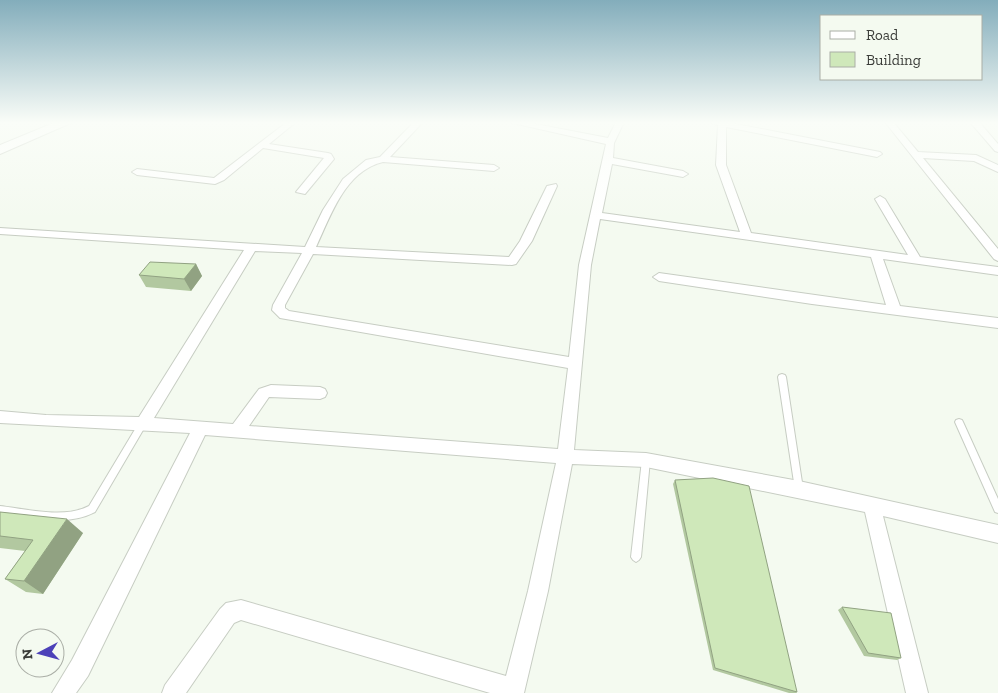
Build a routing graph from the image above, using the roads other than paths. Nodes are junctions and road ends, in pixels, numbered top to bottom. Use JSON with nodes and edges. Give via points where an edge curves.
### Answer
{"nodes":[{"id":1,"x":250,"y":154,"type":"edge"},
{"id":2,"x":318,"y":154,"type":"edge"},
{"id":3,"x":388,"y":154,"type":"edge"},
{"id":4,"x":609,"y":154,"type":"edge"},
{"id":5,"x":720,"y":154,"type":"edge"},
{"id":6,"x":915,"y":155,"type":"joint"},
{"id":7,"x":383,"y":159,"type":"junction"},
{"id":8,"x":608,"y":160,"type":"junction"},
{"id":9,"x":494,"y":168,"type":"dead end"},
{"id":10,"x":998,"y":169,"type":"edge"},
{"id":11,"x":137,"y":172,"type":"dead end"},
{"id":12,"x":683,"y":174,"type":"dead end"},
{"id":13,"x":552,"y":186,"type":"dead end"},
{"id":14,"x":301,"y":192,"type":"dead end"},
{"id":15,"x":880,"y":199,"type":"dead end"},
{"id":16,"x":596,"y":215,"type":"junction"},
{"id":17,"x":0,"y":231,"type":"edge"},
{"id":18,"x":747,"y":237,"type":"junction"},
{"id":19,"x":252,"y":248,"type":"junction"},
{"id":20,"x":309,"y":251,"type":"junction"},
{"id":21,"x":876,"y":255,"type":"junction"},
{"id":22,"x":998,"y":258,"type":"edge"},
{"id":23,"x":916,"y":259,"type":"junction"},
{"id":24,"x":998,"y":271,"type":"edge"},
{"id":25,"x":660,"y":278,"type":"dead end"},
{"id":26,"x":894,"y":309,"type":"junction"},
{"id":27,"x":998,"y":323,"type":"edge"},
{"id":28,"x":576,"y":364,"type":"junction"},
{"id":29,"x":782,"y":376,"type":"dead end"},
{"id":30,"x":320,"y":394,"type":"dead end"},
{"id":31,"x":0,"y":417,"type":"edge"},
{"id":32,"x":959,"y":422,"type":"dead end"},
{"id":33,"x":143,"y":423,"type":"junction"},
{"id":34,"x":201,"y":428,"type":"junction"},
{"id":35,"x":237,"y":431,"type":"junction"},
{"id":36,"x":564,"y":457,"type":"junction"},
{"id":37,"x":646,"y":460,"type":"junction"},
{"id":38,"x":799,"y":489,"type":"junction"},
{"id":39,"x":872,"y":506,"type":"junction"},
{"id":40,"x":998,"y":509,"type":"edge"},
{"id":41,"x":0,"y":510,"type":"edge"},
{"id":42,"x":998,"y":534,"type":"edge"},
{"id":43,"x":636,"y":557,"type":"dead end"},
{"id":44,"x":513,"y":691,"type":"edge"},
{"id":45,"x":63,"y":693,"type":"edge"},
{"id":46,"x":173,"y":693,"type":"edge"},
{"id":47,"x":917,"y":693,"type":"edge"}],
"edges":[{"from":1,"to":11,"type":"street","via":[[214,181]]},
{"from":2,"to":14,"type":"street","via":[[329,159]]},
{"from":3,"to":7,"type":"street"},
{"from":4,"to":8,"type":"street"},
{"from":5,"to":18,"type":"street","via":[[721,165]]},
{"from":6,"to":10,"type":"street","via":[[976,158]]},
{"from":6,"to":22,"type":"street"},
{"from":7,"to":9,"type":"street"},
{"from":7,"to":20,"type":"street","via":[[366,164],[340,190]]},
{"from":8,"to":12,"type":"street"},
{"from":8,"to":16,"type":"street"},
{"from":13,"to":20,"type":"street","via":[[526,241],[512,261]]},
{"from":15,"to":23,"type":"street"},
{"from":16,"to":18,"type":"street"},
{"from":16,"to":28,"type":"street","via":[[585,265]]},
{"from":17,"to":19,"type":"street"},
{"from":18,"to":21,"type":"street"},
{"from":19,"to":20,"type":"street"},
{"from":19,"to":33,"type":"street"},
{"from":20,"to":28,"type":"street","via":[[279,305],[280,313]]},
{"from":21,"to":23,"type":"street"},
{"from":21,"to":26,"type":"street"},
{"from":23,"to":24,"type":"street"},
{"from":25,"to":26,"type":"street"},
{"from":26,"to":27,"type":"street"},
{"from":28,"to":36,"type":"street"},
{"from":29,"to":38,"type":"lane"},
{"from":30,"to":35,"type":"street","via":[[264,393]]},
{"from":31,"to":33,"type":"street"},
{"from":32,"to":40,"type":"lane"},
{"from":33,"to":34,"type":"street"},
{"from":33,"to":41,"type":"lane","via":[[86,514]]},
{"from":34,"to":35,"type":"street"},
{"from":34,"to":45,"type":"street","via":[[80,668]]},
{"from":35,"to":36,"type":"street"},
{"from":36,"to":37,"type":"street"},
{"from":36,"to":44,"type":"street","via":[[538,591]]},
{"from":37,"to":38,"type":"street"},
{"from":37,"to":43,"type":"lane"},
{"from":38,"to":39,"type":"street"},
{"from":39,"to":42,"type":"street"},
{"from":39,"to":47,"type":"street"},
{"from":44,"to":46,"type":"street","via":[[233,610]]}]}
